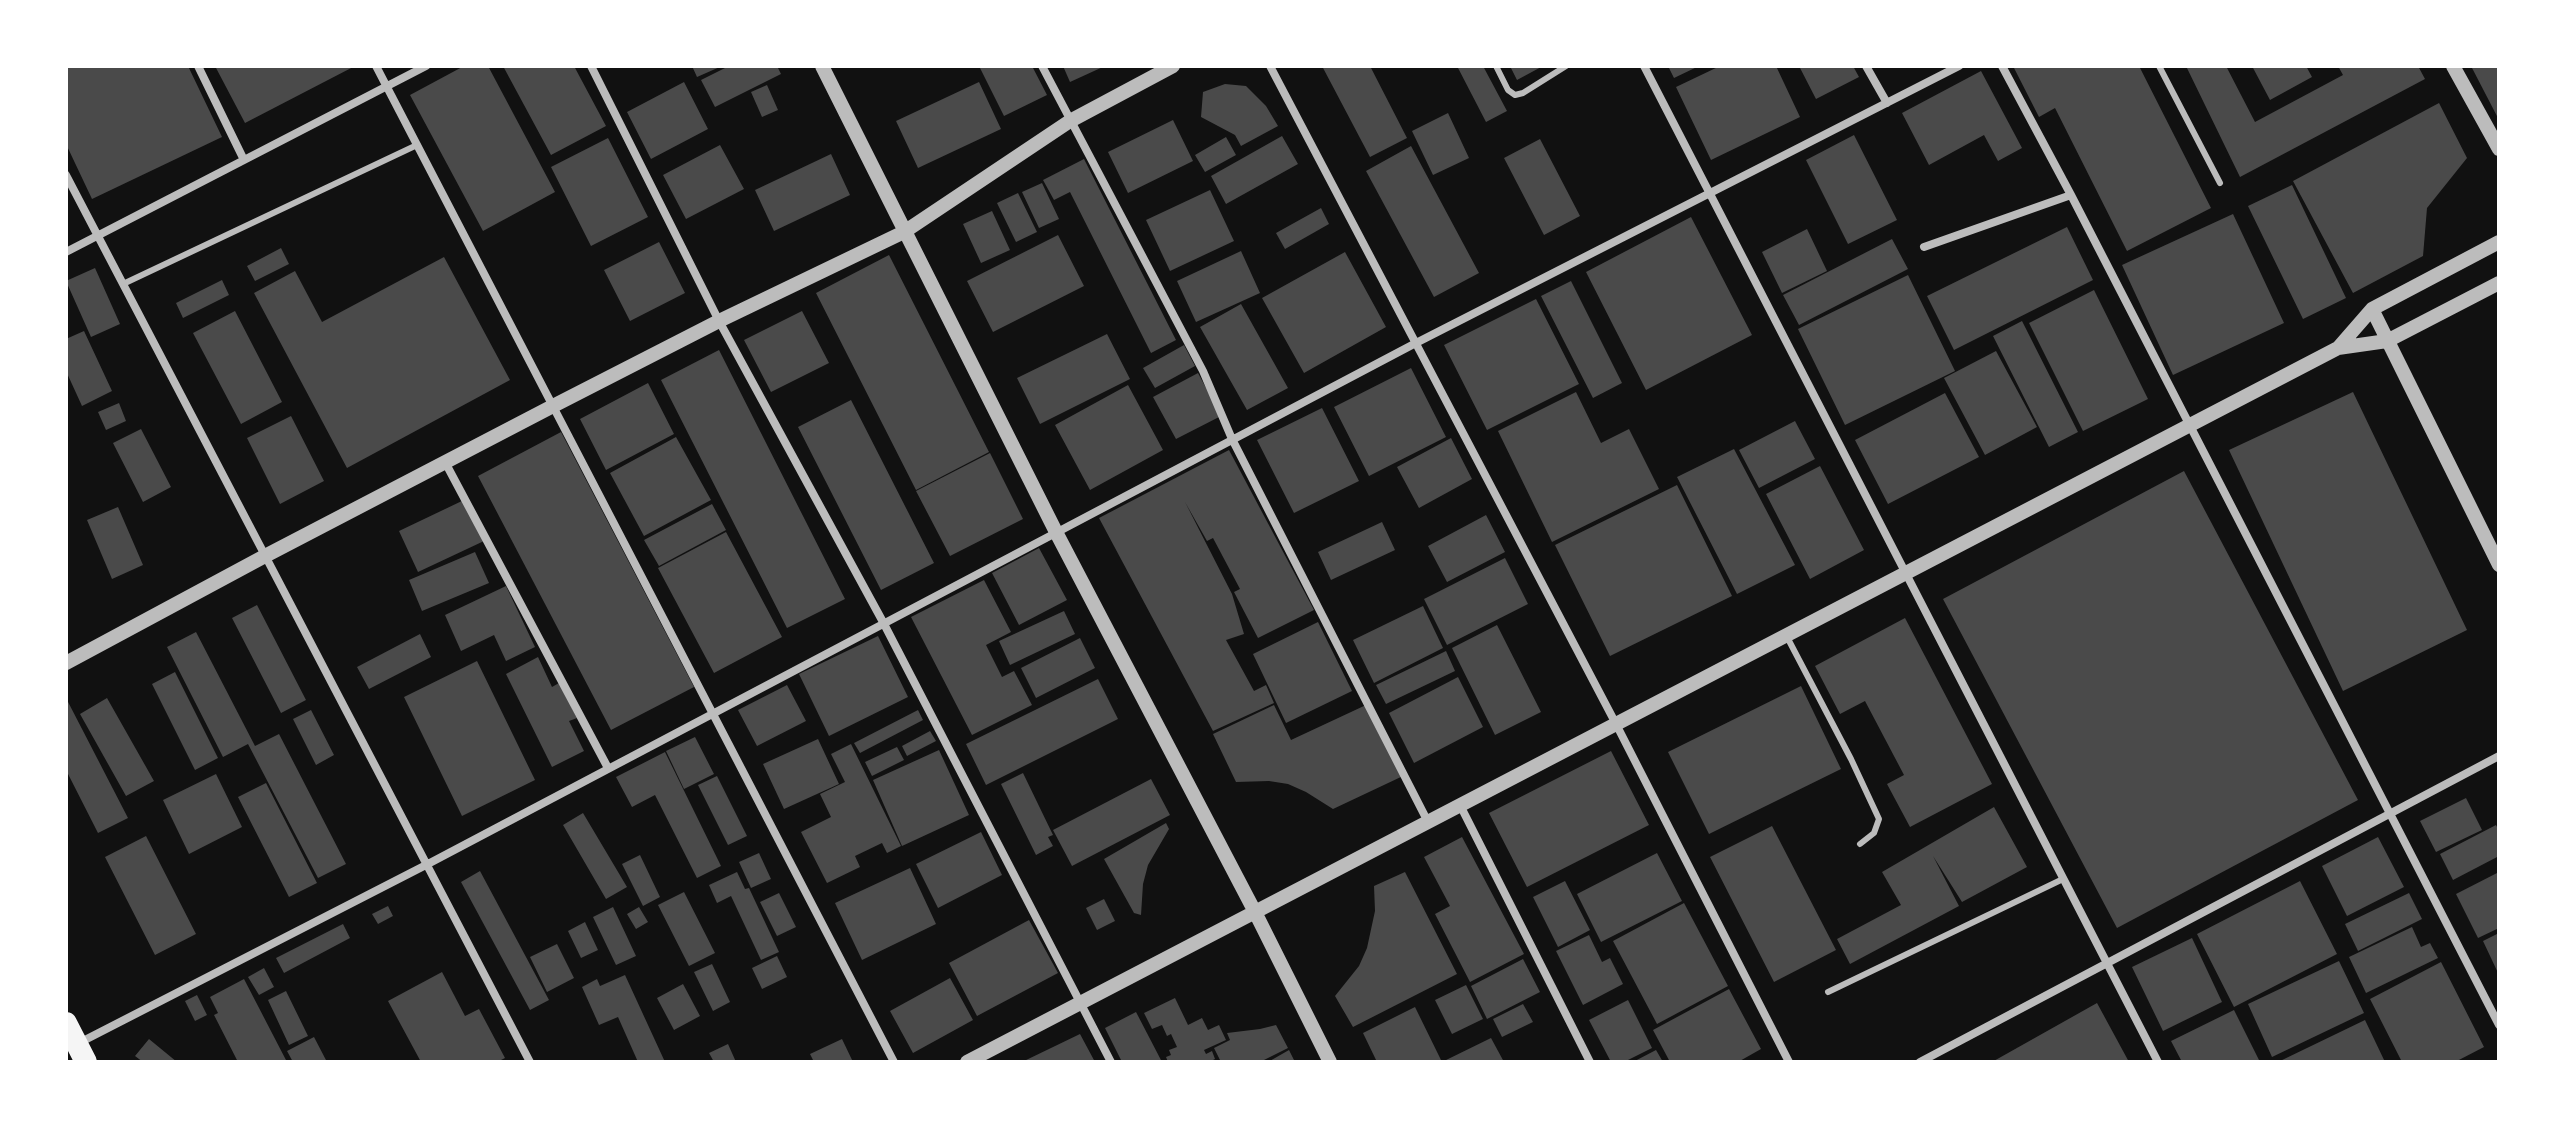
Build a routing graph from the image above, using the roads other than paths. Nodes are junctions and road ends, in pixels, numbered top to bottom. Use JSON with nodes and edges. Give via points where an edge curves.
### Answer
{"nodes":[{"id":1,"x":198,"y":66,"type":"edge"},
{"id":2,"x":376,"y":66,"type":"edge"},
{"id":3,"x":426,"y":66,"type":"edge"},
{"id":4,"x":591,"y":66,"type":"edge"},
{"id":5,"x":822,"y":66,"type":"edge"},
{"id":6,"x":1042,"y":66,"type":"edge"},
{"id":7,"x":1173,"y":66,"type":"edge"},
{"id":8,"x":1270,"y":66,"type":"edge"},
{"id":9,"x":1496,"y":66,"type":"edge"},
{"id":10,"x":1566,"y":66,"type":"edge"},
{"id":11,"x":1644,"y":66,"type":"edge"},
{"id":12,"x":1866,"y":66,"type":"edge"},
{"id":13,"x":1959,"y":66,"type":"edge"},
{"id":14,"x":2002,"y":66,"type":"edge"},
{"id":15,"x":2159,"y":66,"type":"edge"},
{"id":16,"x":2453,"y":66,"type":"edge"},
{"id":17,"x":386,"y":86,"type":"junction"},
{"id":18,"x":1887,"y":103,"type":"junction"},
{"id":19,"x":1070,"y":121,"type":"junction"},
{"id":20,"x":417,"y":145,"type":"junction"},
{"id":21,"x":2499,"y":149,"type":"edge"},
{"id":22,"x":244,"y":160,"type":"junction"},
{"id":23,"x":66,"y":175,"type":"edge"},
{"id":24,"x":2220,"y":183,"type":"dead end"},
{"id":25,"x":1709,"y":193,"type":"junction"},
{"id":26,"x":2071,"y":195,"type":"junction"},
{"id":27,"x":904,"y":232,"type":"junction"},
{"id":28,"x":98,"y":236,"type":"junction"},
{"id":29,"x":2499,"y":242,"type":"edge"},
{"id":30,"x":1924,"y":247,"type":"dead end"},
{"id":31,"x":66,"y":252,"type":"edge"},
{"id":32,"x":2499,"y":283,"type":"edge"},
{"id":33,"x":123,"y":284,"type":"junction"},
{"id":34,"x":2372,"y":309,"type":"junction"},
{"id":35,"x":719,"y":321,"type":"junction"},
{"id":36,"x":2387,"y":341,"type":"junction"},
{"id":37,"x":1414,"y":344,"type":"junction"},
{"id":38,"x":2338,"y":348,"type":"junction"},
{"id":39,"x":553,"y":406,"type":"junction"},
{"id":40,"x":2188,"y":426,"type":"junction"},
{"id":41,"x":1232,"y":439,"type":"junction"},
{"id":42,"x":445,"y":462,"type":"junction"},
{"id":43,"x":1057,"y":534,"type":"junction"},
{"id":44,"x":265,"y":556,"type":"junction"},
{"id":45,"x":2499,"y":565,"type":"edge"},
{"id":46,"x":1905,"y":573,"type":"junction"},
{"id":47,"x":883,"y":622,"type":"junction"},
{"id":48,"x":1786,"y":635,"type":"junction"},
{"id":49,"x":66,"y":663,"type":"edge"},
{"id":50,"x":712,"y":712,"type":"junction"},
{"id":51,"x":1616,"y":724,"type":"junction"},
{"id":52,"x":2499,"y":756,"type":"edge"},
{"id":53,"x":608,"y":768,"type":"junction"},
{"id":54,"x":1460,"y":805,"type":"junction"},
{"id":55,"x":2389,"y":813,"type":"junction"},
{"id":56,"x":1428,"y":822,"type":"junction"},
{"id":57,"x":1860,"y":844,"type":"dead end"},
{"id":58,"x":426,"y":865,"type":"junction"},
{"id":59,"x":2063,"y":879,"type":"junction"},
{"id":60,"x":1255,"y":912,"type":"junction"},
{"id":61,"x":2106,"y":962,"type":"junction"},
{"id":62,"x":1828,"y":992,"type":"dead end"},
{"id":63,"x":1081,"y":1003,"type":"junction"},
{"id":64,"x":66,"y":1023,"type":"edge"},
{"id":65,"x":2499,"y":1025,"type":"edge"},
{"id":66,"x":81,"y":1053,"type":"edge"},
{"id":67,"x":530,"y":1062,"type":"edge"},
{"id":68,"x":894,"y":1062,"type":"edge"},
{"id":69,"x":967,"y":1062,"type":"edge"},
{"id":70,"x":1111,"y":1062,"type":"edge"},
{"id":71,"x":1330,"y":1062,"type":"edge"},
{"id":72,"x":1590,"y":1062,"type":"edge"},
{"id":73,"x":1789,"y":1062,"type":"edge"},
{"id":74,"x":1920,"y":1062,"type":"edge"},
{"id":75,"x":2158,"y":1062,"type":"edge"}],
"edges":[{"from":1,"to":22,"type":"street"},
{"from":2,"to":17,"type":"street"},
{"from":3,"to":17,"type":"street"},
{"from":4,"to":35,"type":"street"},
{"from":5,"to":27,"type":"street"},
{"from":6,"to":19,"type":"street"},
{"from":7,"to":19,"type":"street"},
{"from":8,"to":37,"type":"street"},
{"from":9,"to":10,"type":"lane","via":[[1515,95]]},
{"from":11,"to":25,"type":"street"},
{"from":12,"to":18,"type":"street"},
{"from":13,"to":18,"type":"street"},
{"from":14,"to":26,"type":"street"},
{"from":15,"to":24,"type":"lane"},
{"from":16,"to":21,"type":"street"},
{"from":17,"to":20,"type":"street"},
{"from":17,"to":22,"type":"street"},
{"from":18,"to":25,"type":"street"},
{"from":19,"to":27,"type":"street"},
{"from":19,"to":41,"type":"street","via":[[1203,371]]},
{"from":20,"to":33,"type":"lane"},
{"from":20,"to":39,"type":"street"},
{"from":22,"to":28,"type":"street"},
{"from":23,"to":28,"type":"street"},
{"from":25,"to":37,"type":"street"},
{"from":25,"to":46,"type":"street"},
{"from":26,"to":30,"type":"street"},
{"from":26,"to":40,"type":"street"},
{"from":27,"to":35,"type":"street"},
{"from":27,"to":43,"type":"street"},
{"from":28,"to":31,"type":"street"},
{"from":28,"to":33,"type":"street"},
{"from":29,"to":34,"type":"street"},
{"from":32,"to":36,"type":"street"},
{"from":33,"to":44,"type":"street"},
{"from":34,"to":36,"type":"street"},
{"from":34,"to":38,"type":"street"},
{"from":35,"to":39,"type":"street"},
{"from":35,"to":47,"type":"street"},
{"from":36,"to":38,"type":"street"},
{"from":36,"to":45,"type":"street"},
{"from":37,"to":41,"type":"street"},
{"from":37,"to":51,"type":"street"},
{"from":38,"to":40,"type":"street"},
{"from":39,"to":42,"type":"street"},
{"from":39,"to":50,"type":"street"},
{"from":40,"to":46,"type":"street"},
{"from":40,"to":55,"type":"street"},
{"from":41,"to":43,"type":"street"},
{"from":41,"to":56,"type":"street"},
{"from":42,"to":44,"type":"street"},
{"from":42,"to":53,"type":"street"},
{"from":43,"to":47,"type":"street"},
{"from":43,"to":60,"type":"street"},
{"from":44,"to":49,"type":"street"},
{"from":44,"to":58,"type":"street"},
{"from":46,"to":48,"type":"street"},
{"from":46,"to":59,"type":"street"},
{"from":47,"to":50,"type":"street"},
{"from":47,"to":63,"type":"street"},
{"from":48,"to":51,"type":"street"},
{"from":48,"to":57,"type":"lane","via":[[1879,819],[1874,833]]},
{"from":50,"to":53,"type":"street"},
{"from":50,"to":68,"type":"street"},
{"from":51,"to":54,"type":"street"},
{"from":51,"to":73,"type":"street"},
{"from":52,"to":55,"type":"street"},
{"from":53,"to":58,"type":"street"},
{"from":54,"to":56,"type":"street"},
{"from":54,"to":72,"type":"street"},
{"from":55,"to":61,"type":"street"},
{"from":55,"to":65,"type":"street"},
{"from":56,"to":60,"type":"street"},
{"from":58,"to":66,"type":"street"},
{"from":58,"to":67,"type":"street"},
{"from":59,"to":61,"type":"street"},
{"from":59,"to":62,"type":"lane"},
{"from":60,"to":63,"type":"street"},
{"from":60,"to":71,"type":"street"},
{"from":61,"to":74,"type":"street"},
{"from":61,"to":75,"type":"street"},
{"from":63,"to":69,"type":"street"},
{"from":63,"to":70,"type":"street"},
{"from":64,"to":66,"type":"highway"}]}
